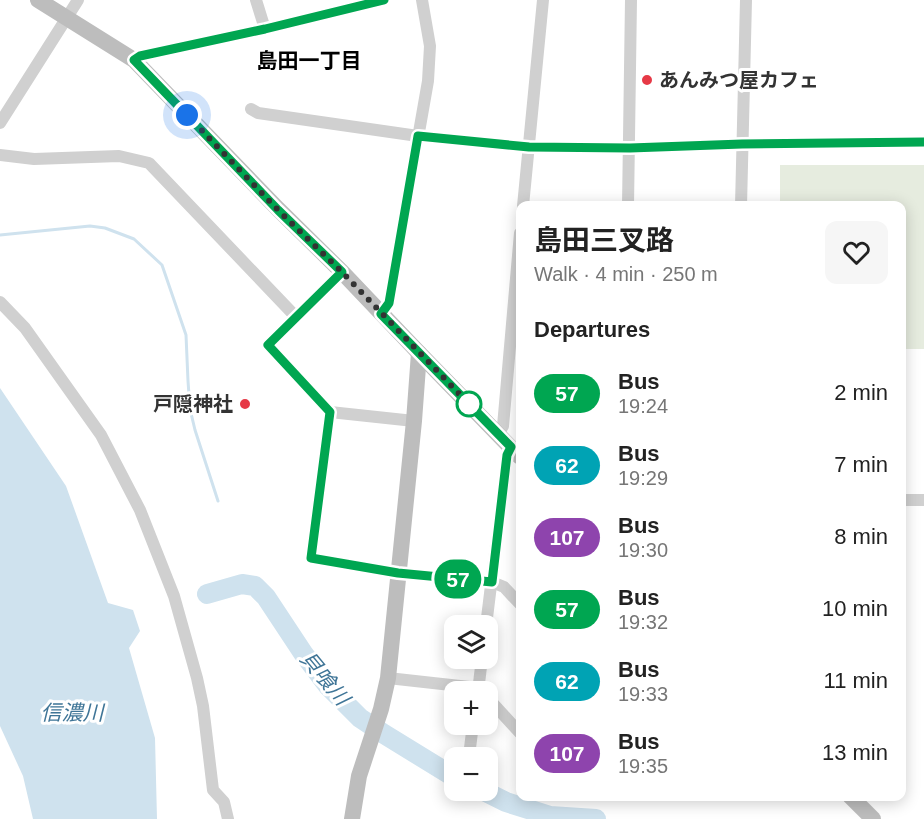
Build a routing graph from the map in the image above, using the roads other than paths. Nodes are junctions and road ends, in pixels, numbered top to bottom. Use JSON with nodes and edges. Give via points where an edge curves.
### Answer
{"nodes":[{"id":1,"x":38,"y":0,"type":"edge"},
{"id":2,"x":78,"y":0,"type":"edge"},
{"id":3,"x":256,"y":0,"type":"edge"},
{"id":4,"x":384,"y":0,"type":"edge"},
{"id":5,"x":422,"y":0,"type":"edge"},
{"id":6,"x":543,"y":0,"type":"edge"},
{"id":7,"x":630,"y":0,"type":"edge"},
{"id":8,"x":746,"y":0,"type":"edge"},
{"id":9,"x":67,"y":18,"type":"junction"},
{"id":10,"x":265,"y":29,"type":"junction"},
{"id":11,"x":134,"y":60,"type":"junction"},
{"id":12,"x":251,"y":109,"type":"dead end"},
{"id":13,"x":0,"y":123,"type":"edge"},
{"id":14,"x":418,"y":136,"type":"junction"},
{"id":15,"x":924,"y":142,"type":"edge"},
{"id":16,"x":742,"y":144,"type":"junction"},
{"id":17,"x":529,"y":147,"type":"junction"},
{"id":18,"x":630,"y":148,"type":"junction"},
{"id":19,"x":0,"y":155,"type":"edge"},
{"id":20,"x":524,"y":201,"type":"edge"},
{"id":21,"x":628,"y":201,"type":"edge"},
{"id":22,"x":741,"y":201,"type":"edge"},
{"id":23,"x":342,"y":272,"type":"junction"},
{"id":24,"x":516,"y":278,"type":"edge"},
{"id":25,"x":0,"y":302,"type":"edge"},
{"id":26,"x":381,"y":314,"type":"junction"},
{"id":27,"x":296,"y":317,"type":"junction"},
{"id":28,"x":419,"y":353,"type":"junction"},
{"id":29,"x":330,"y":412,"type":"junction"},
{"id":30,"x":414,"y":421,"type":"junction"},
{"id":31,"x":498,"y":434,"type":"junction"},
{"id":32,"x":516,"y":452,"type":"edge"},
{"id":33,"x":906,"y":500,"type":"edge"},
{"id":34,"x":924,"y":500,"type":"edge"},
{"id":35,"x":398,"y":573,"type":"junction"},
{"id":36,"x":492,"y":582,"type":"junction"},
{"id":37,"x":516,"y":600,"type":"edge"},
{"id":38,"x":488,"y":615,"type":"edge"},
{"id":39,"x":388,"y":678,"type":"junction"},
{"id":40,"x":444,"y":685,"type":"edge"},
{"id":41,"x":498,"y":709,"type":"edge"},
{"id":42,"x":516,"y":729,"type":"edge"},
{"id":43,"x":855,"y":801,"type":"edge"},
{"id":44,"x":228,"y":819,"type":"edge"},
{"id":45,"x":352,"y":819,"type":"edge"},
{"id":46,"x":873,"y":819,"type":"edge"}],
"edges":[{"from":1,"to":9,"type":"street"},
{"from":2,"to":9,"type":"street"},
{"from":3,"to":10,"type":"street"},
{"from":4,"to":10,"type":"street"},
{"from":5,"to":14,"type":"street","via":[[429,46],[428,81]]},
{"from":6,"to":17,"type":"street"},
{"from":7,"to":18,"type":"street"},
{"from":8,"to":16,"type":"street"},
{"from":9,"to":11,"type":"street"},
{"from":9,"to":13,"type":"street"},
{"from":10,"to":11,"type":"street"},
{"from":11,"to":23,"type":"street"},
{"from":12,"to":14,"type":"street"},
{"from":14,"to":17,"type":"street"},
{"from":14,"to":26,"type":"street","via":[[389,303]]},
{"from":15,"to":16,"type":"street"},
{"from":16,"to":18,"type":"street"},
{"from":16,"to":22,"type":"street"},
{"from":17,"to":18,"type":"street"},
{"from":17,"to":20,"type":"street"},
{"from":18,"to":21,"type":"street"},
{"from":19,"to":27,"type":"street","via":[[34,159],[119,156],[150,163]]},
{"from":23,"to":26,"type":"street"},
{"from":23,"to":27,"type":"street"},
{"from":24,"to":31,"type":"street","via":[[503,426]]},
{"from":25,"to":44,"type":"street","via":[[25,328],[101,435],[140,510],[174,596],[203,706],[213,790],[224,802]]},
{"from":26,"to":28,"type":"street"},
{"from":27,"to":29,"type":"street","via":[[268,345]]},
{"from":28,"to":30,"type":"street"},
{"from":28,"to":31,"type":"street"},
{"from":29,"to":30,"type":"street"},
{"from":29,"to":35,"type":"street","via":[[311,558]]},
{"from":30,"to":35,"type":"street"},
{"from":31,"to":32,"type":"street"},
{"from":32,"to":36,"type":"street","via":[[507,455]]},
{"from":33,"to":34,"type":"street"},
{"from":35,"to":36,"type":"street"},
{"from":35,"to":39,"type":"street"},
{"from":36,"to":37,"type":"street","via":[[504,587]]},
{"from":36,"to":38,"type":"street"},
{"from":39,"to":40,"type":"street"},
{"from":39,"to":45,"type":"street","via":[[359,776]]},
{"from":41,"to":42,"type":"street"},
{"from":43,"to":46,"type":"street"}]}
